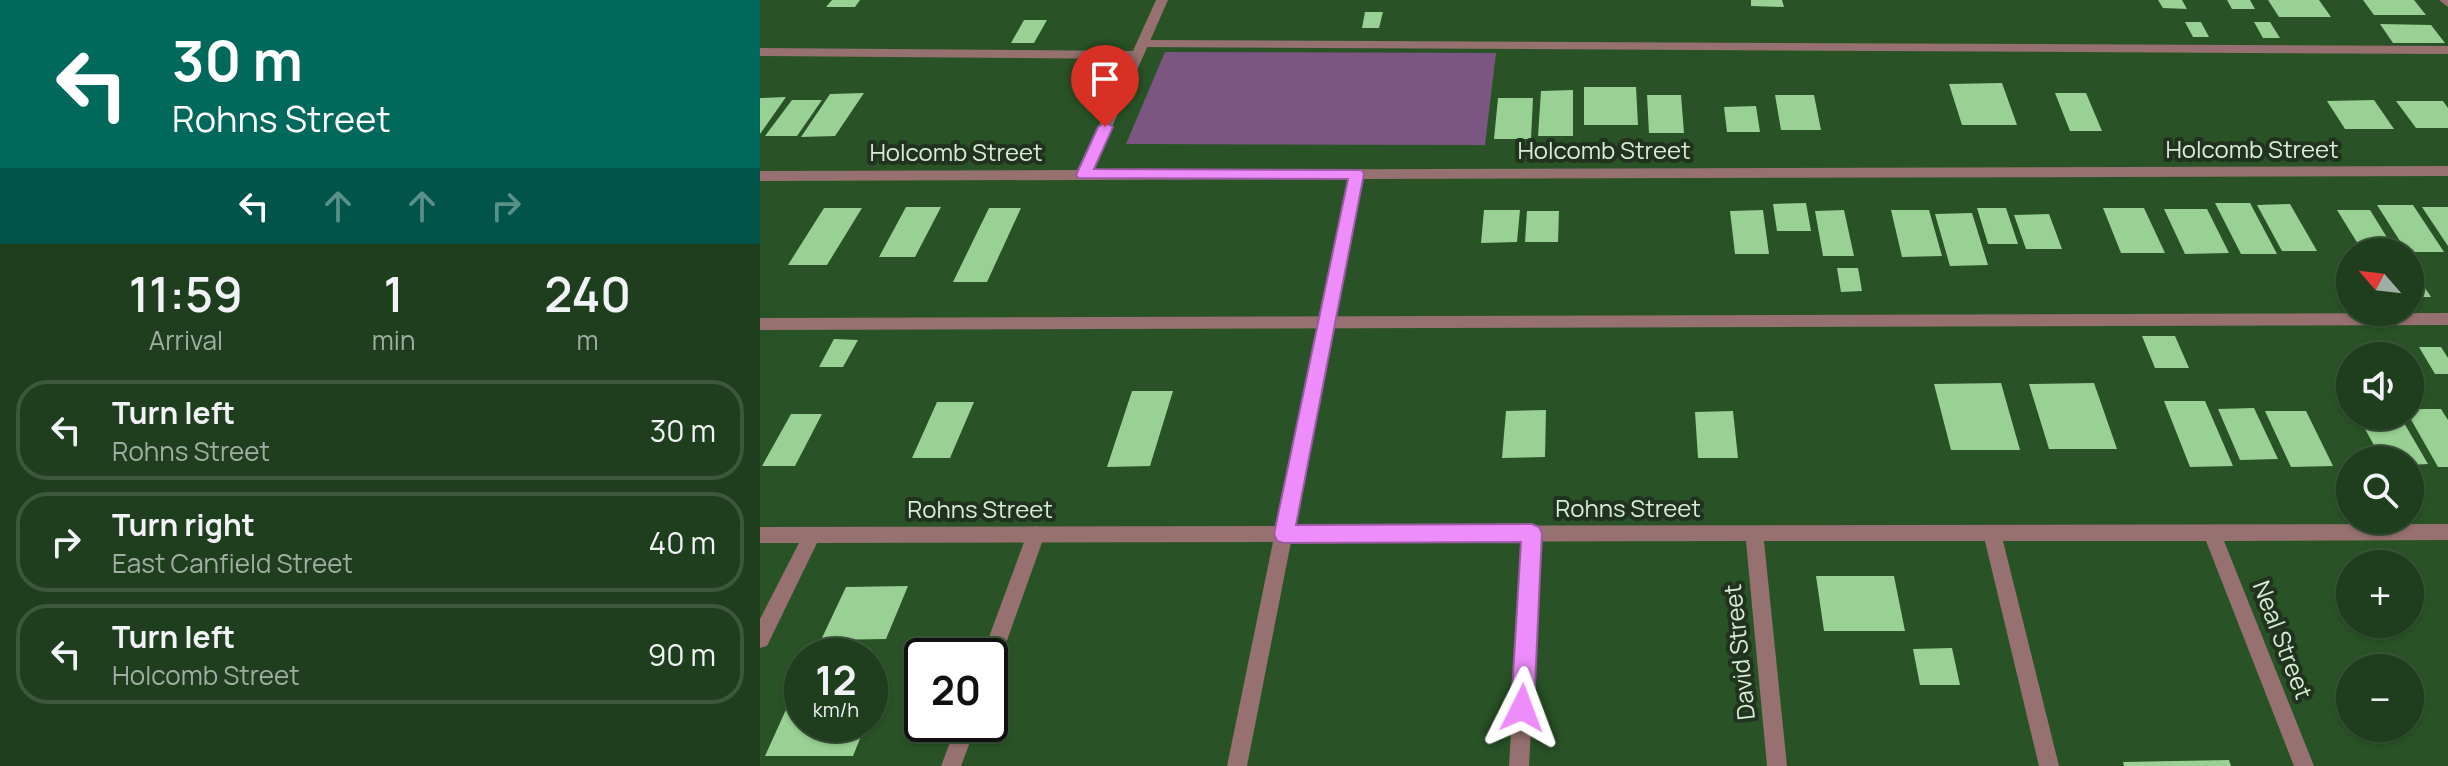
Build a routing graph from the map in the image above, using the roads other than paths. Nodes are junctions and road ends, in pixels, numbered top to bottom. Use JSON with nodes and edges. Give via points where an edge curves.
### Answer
{"nodes":[{"id":1,"x":1162,"y":0,"type":"edge"},
{"id":2,"x":1140,"y":50,"type":"junction"},
{"id":3,"x":2448,"y":50,"type":"edge"},
{"id":4,"x":760,"y":52,"type":"edge"},
{"id":5,"x":2448,"y":171,"type":"edge"},
{"id":6,"x":1356,"y":174,"type":"junction"},
{"id":7,"x":1084,"y":175,"type":"junction"},
{"id":8,"x":760,"y":176,"type":"edge"},
{"id":9,"x":2448,"y":319,"type":"edge"},
{"id":10,"x":1327,"y":323,"type":"junction"},
{"id":11,"x":760,"y":324,"type":"edge"},
{"id":12,"x":2212,"y":532,"type":"junction"},
{"id":13,"x":2448,"y":532,"type":"edge"},
{"id":14,"x":1532,"y":533,"type":"junction"},
{"id":15,"x":1754,"y":533,"type":"junction"},
{"id":16,"x":1992,"y":533,"type":"junction"},
{"id":17,"x":1036,"y":534,"type":"junction"},
{"id":18,"x":1284,"y":534,"type":"junction"},
{"id":19,"x":760,"y":535,"type":"edge"},
{"id":20,"x":812,"y":535,"type":"junction"},
{"id":21,"x":998,"y":638,"type":"edge"},
{"id":22,"x":760,"y":639,"type":"edge"},
{"id":23,"x":960,"y":742,"type":"edge"},
{"id":24,"x":951,"y":766,"type":"edge"},
{"id":25,"x":1237,"y":766,"type":"edge"},
{"id":26,"x":1519,"y":766,"type":"edge"},
{"id":27,"x":1777,"y":766,"type":"edge"},
{"id":28,"x":2049,"y":766,"type":"edge"},
{"id":29,"x":2304,"y":766,"type":"edge"}],
"edges":[{"from":1,"to":2,"type":"street"},
{"from":2,"to":3,"type":"street"},
{"from":2,"to":4,"type":"street"},
{"from":2,"to":7,"type":"street"},
{"from":5,"to":6,"type":"street","name":"Holcomb Street"},
{"from":6,"to":7,"type":"street","name":"Holcomb Street"},
{"from":6,"to":10,"type":"street"},
{"from":7,"to":8,"type":"street","name":"Holcomb Street"},
{"from":9,"to":10,"type":"street"},
{"from":10,"to":11,"type":"street"},
{"from":10,"to":18,"type":"street"},
{"from":12,"to":13,"type":"street","name":"Rohns Street"},
{"from":12,"to":16,"type":"street","name":"Rohns Street"},
{"from":12,"to":29,"type":"street","name":"Neal Street"},
{"from":14,"to":15,"type":"street","name":"Rohns Street"},
{"from":14,"to":18,"type":"street","name":"Rohns Street"},
{"from":14,"to":26,"type":"street"},
{"from":15,"to":16,"type":"street","name":"Rohns Street"},
{"from":15,"to":27,"type":"street","name":"David Street"},
{"from":16,"to":28,"type":"street"},
{"from":17,"to":18,"type":"street","name":"Rohns Street"},
{"from":17,"to":20,"type":"street","name":"Rohns Street"},
{"from":17,"to":21,"type":"street"},
{"from":18,"to":25,"type":"street"},
{"from":19,"to":20,"type":"street","name":"Rohns Street"},
{"from":20,"to":22,"type":"street"},
{"from":23,"to":24,"type":"street"}]}
